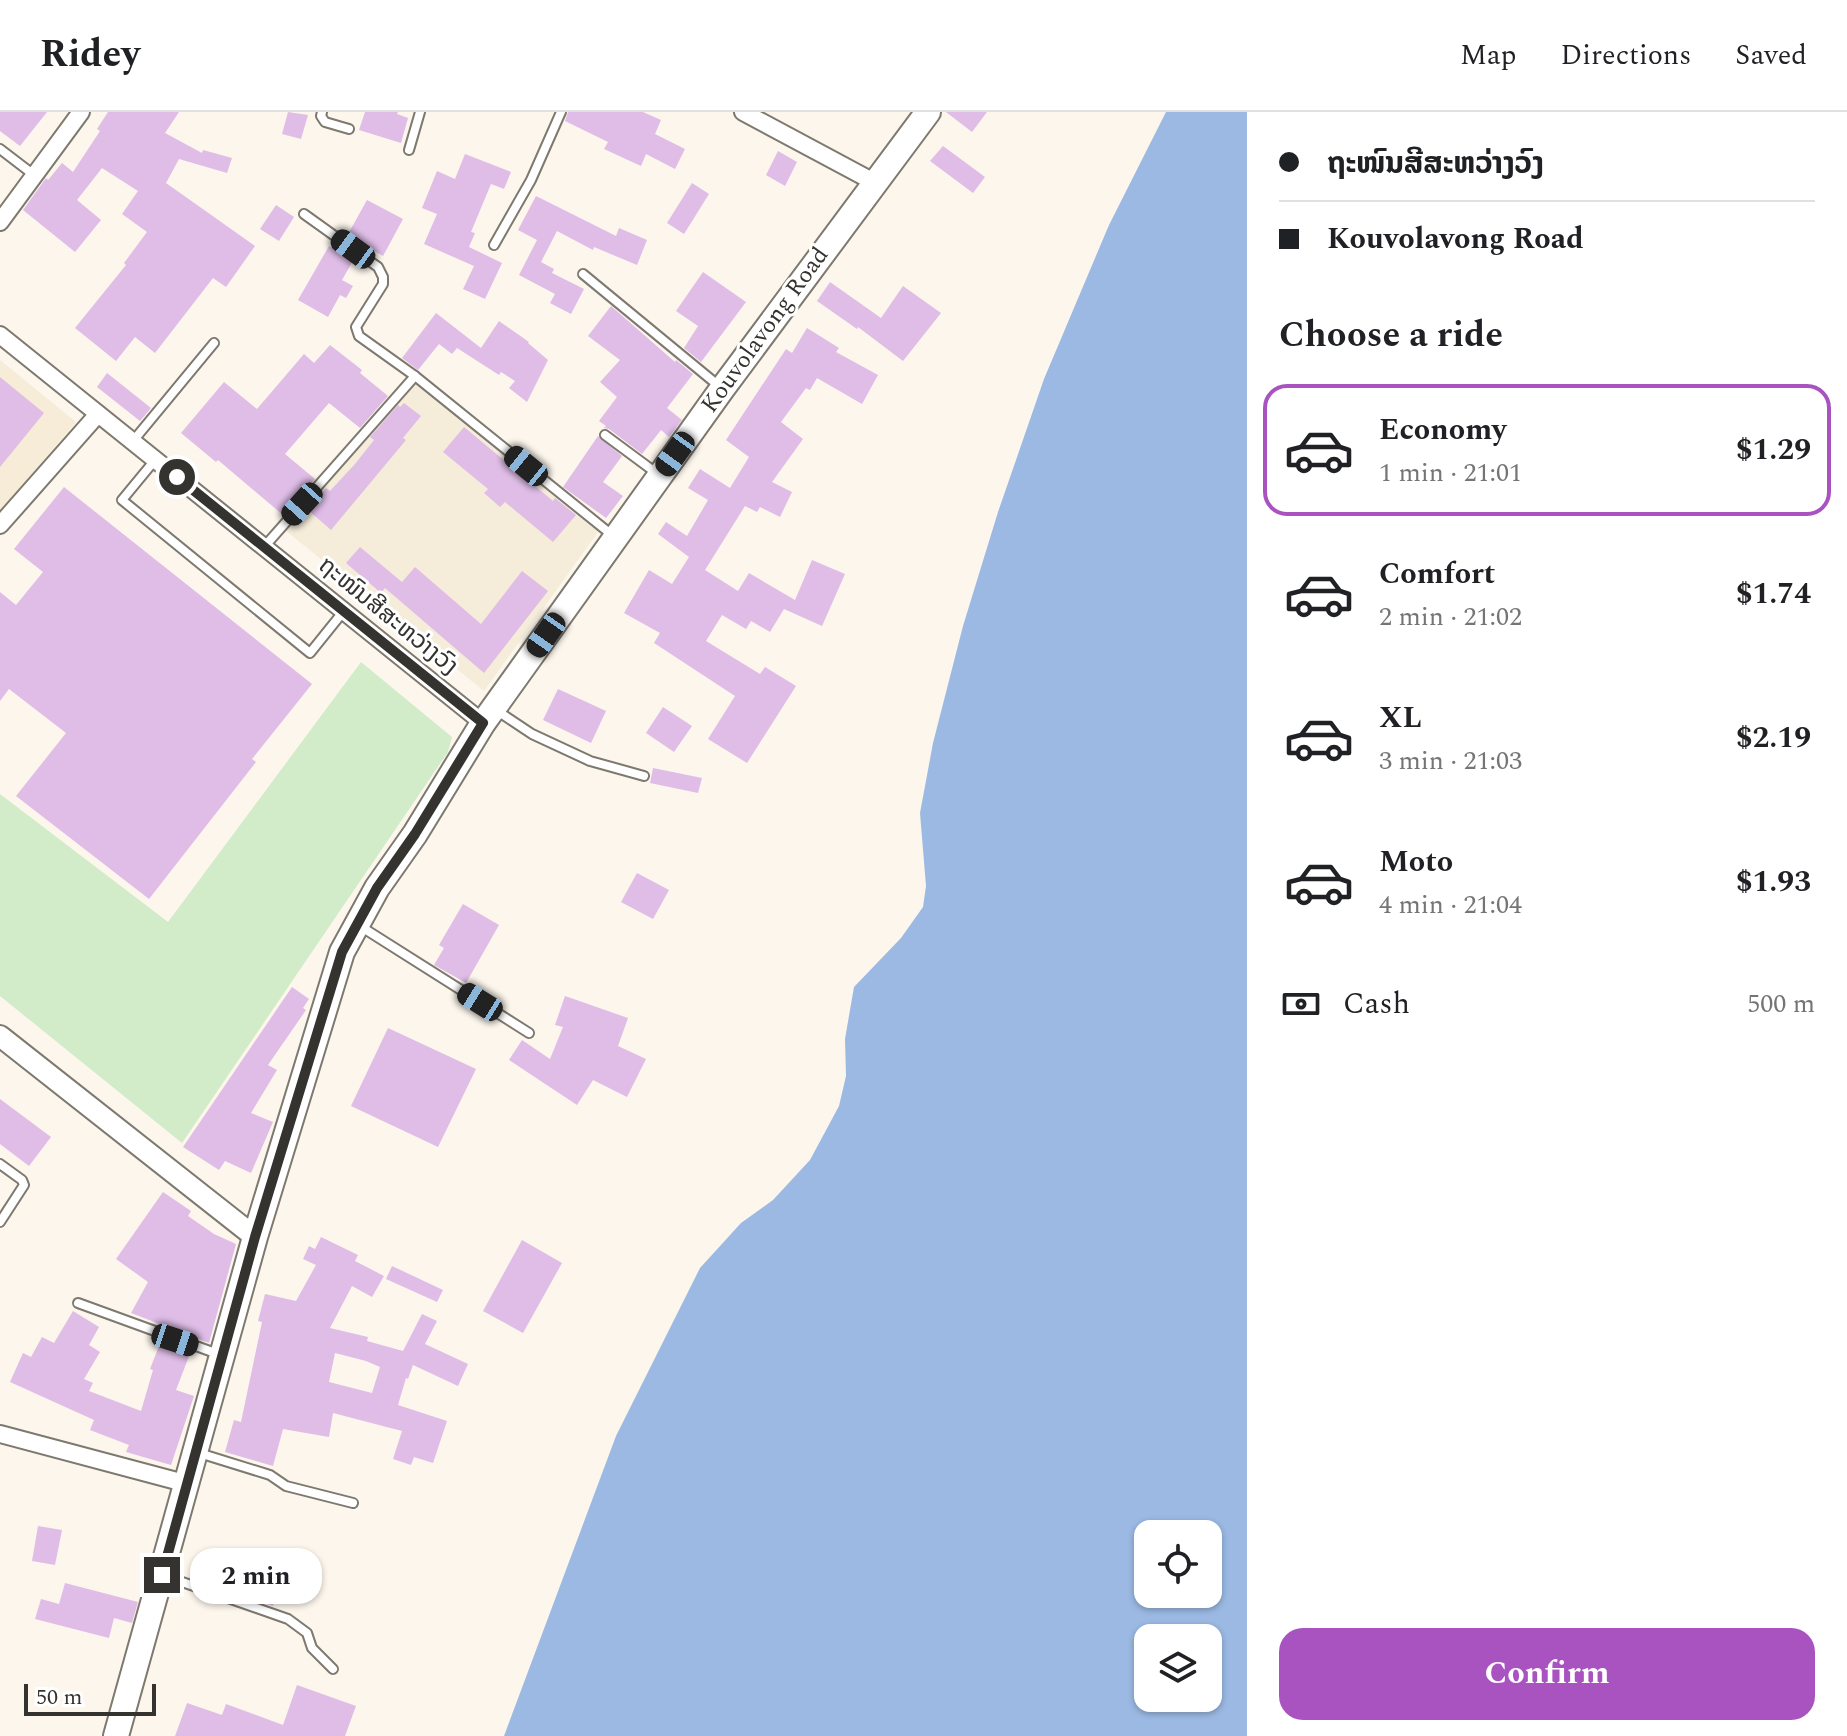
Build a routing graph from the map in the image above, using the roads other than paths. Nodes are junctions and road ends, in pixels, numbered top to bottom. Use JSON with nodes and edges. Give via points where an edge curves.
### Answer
{"nodes":[{"id":1,"x":81,"y":112,"type":"edge"},
{"id":2,"x":322,"y":112,"type":"edge"},
{"id":3,"x":420,"y":112,"type":"edge"},
{"id":4,"x":561,"y":112,"type":"edge"},
{"id":5,"x":743,"y":112,"type":"edge"},
{"id":6,"x":928,"y":112,"type":"edge"},
{"id":7,"x":349,"y":129,"type":"dead end"},
{"id":8,"x":0,"y":149,"type":"edge"},
{"id":9,"x":409,"y":150,"type":"dead end"},
{"id":10,"x":34,"y":175,"type":"junction"},
{"id":11,"x":874,"y":182,"type":"junction"},
{"id":12,"x":304,"y":214,"type":"dead end"},
{"id":13,"x":0,"y":222,"type":"edge"},
{"id":14,"x":494,"y":245,"type":"dead end"},
{"id":15,"x":583,"y":274,"type":"dead end"},
{"id":16,"x":0,"y":335,"type":"edge"},
{"id":17,"x":214,"y":343,"type":"dead end"},
{"id":18,"x":415,"y":376,"type":"junction"},
{"id":19,"x":722,"y":389,"type":"junction"},
{"id":20,"x":98,"y":414,"type":"junction"},
{"id":21,"x":605,"y":435,"type":"dead end"},
{"id":22,"x":133,"y":441,"type":"junction"},
{"id":23,"x":156,"y":459,"type":"junction"},
{"id":24,"x":660,"y":476,"type":"junction"},
{"id":25,"x":0,"y":525,"type":"edge"},
{"id":26,"x":615,"y":538,"type":"junction"},
{"id":27,"x":264,"y":547,"type":"junction"},
{"id":28,"x":343,"y":612,"type":"junction"},
{"id":29,"x":488,"y":716,"type":"junction"},
{"id":30,"x":644,"y":776,"type":"dead end"},
{"id":31,"x":357,"y":924,"type":"junction"},
{"id":32,"x":529,"y":1033,"type":"dead end"},
{"id":33,"x":0,"y":1036,"type":"edge"},
{"id":34,"x":0,"y":1164,"type":"edge"},
{"id":35,"x":0,"y":1222,"type":"edge"},
{"id":36,"x":255,"y":1237,"type":"junction"},
{"id":37,"x":78,"y":1303,"type":"dead end"},
{"id":38,"x":222,"y":1356,"type":"junction"},
{"id":39,"x":0,"y":1434,"type":"edge"},
{"id":40,"x":196,"y":1452,"type":"junction"},
{"id":41,"x":188,"y":1484,"type":"junction"},
{"id":42,"x":353,"y":1503,"type":"dead end"},
{"id":43,"x":162,"y":1575,"type":"junction"},
{"id":44,"x":333,"y":1669,"type":"dead end"},
{"id":45,"x":116,"y":1736,"type":"edge"}],
"edges":[{"from":1,"to":10,"type":"street"},
{"from":2,"to":7,"type":"lane","via":[[325,122]]},
{"from":3,"to":9,"type":"lane"},
{"from":4,"to":14,"type":"lane"},
{"from":5,"to":11,"type":"street"},
{"from":6,"to":11,"type":"main road","name":"Kouvolavong Road"},
{"from":8,"to":10,"type":"lane"},
{"from":10,"to":13,"type":"street"},
{"from":11,"to":19,"type":"main road","name":"Kouvolavong Road"},
{"from":12,"to":18,"type":"lane","via":[[378,267],[383,284],[356,327],[359,336]]},
{"from":15,"to":19,"type":"lane"},
{"from":16,"to":20,"type":"street","name":"ຖະໜົນສີສະຫວ່າງວົງ"},
{"from":17,"to":22,"type":"lane"},
{"from":18,"to":26,"type":"lane"},
{"from":18,"to":27,"type":"lane"},
{"from":19,"to":24,"type":"main road","name":"Kouvolavong Road"},
{"from":20,"to":22,"type":"street","name":"ຖະໜົນສີສະຫວ່າງວົງ"},
{"from":20,"to":25,"type":"street"},
{"from":21,"to":24,"type":"lane"},
{"from":22,"to":23,"type":"street","name":"ຖະໜົນສີສະຫວ່າງວົງ"},
{"from":23,"to":27,"type":"street","name":"ຖະໜົນສີສະຫວ່າງວົງ"},
{"from":23,"to":28,"type":"lane","via":[[122,500],[145,519],[310,653]]},
{"from":24,"to":26,"type":"main road","name":"Kouvolavong Road"},
{"from":26,"to":29,"type":"main road","name":"Kouvolavong Road"},
{"from":27,"to":28,"type":"street","name":"ຖະໜົນສີສະຫວ່າງວົງ"},
{"from":28,"to":29,"type":"street","name":"ຖະໜົນສີສະຫວ່າງວົງ"},
{"from":29,"to":30,"type":"lane","via":[[590,761]]},
{"from":29,"to":31,"type":"main road","name":"Kouvolavong Road"},
{"from":31,"to":32,"type":"lane"},
{"from":31,"to":36,"type":"main road","name":"Kouvolavong Road","via":[[342,952]]},
{"from":33,"to":36,"type":"street"},
{"from":34,"to":35,"type":"lane","via":[[24,1185]]},
{"from":36,"to":38,"type":"main road","name":"Kouvolavong Road"},
{"from":37,"to":38,"type":"lane"},
{"from":38,"to":40,"type":"main road","name":"Kouvolavong Road"},
{"from":39,"to":41,"type":"street"},
{"from":40,"to":41,"type":"main road","name":"Kouvolavong Road"},
{"from":40,"to":42,"type":"lane","via":[[270,1475],[286,1486]]},
{"from":41,"to":43,"type":"main road","name":"Kouvolavong Road"},
{"from":43,"to":44,"type":"lane","via":[[288,1619],[307,1633],[312,1648]]},
{"from":43,"to":45,"type":"main road","name":"Kouvolavong Road"}]}
